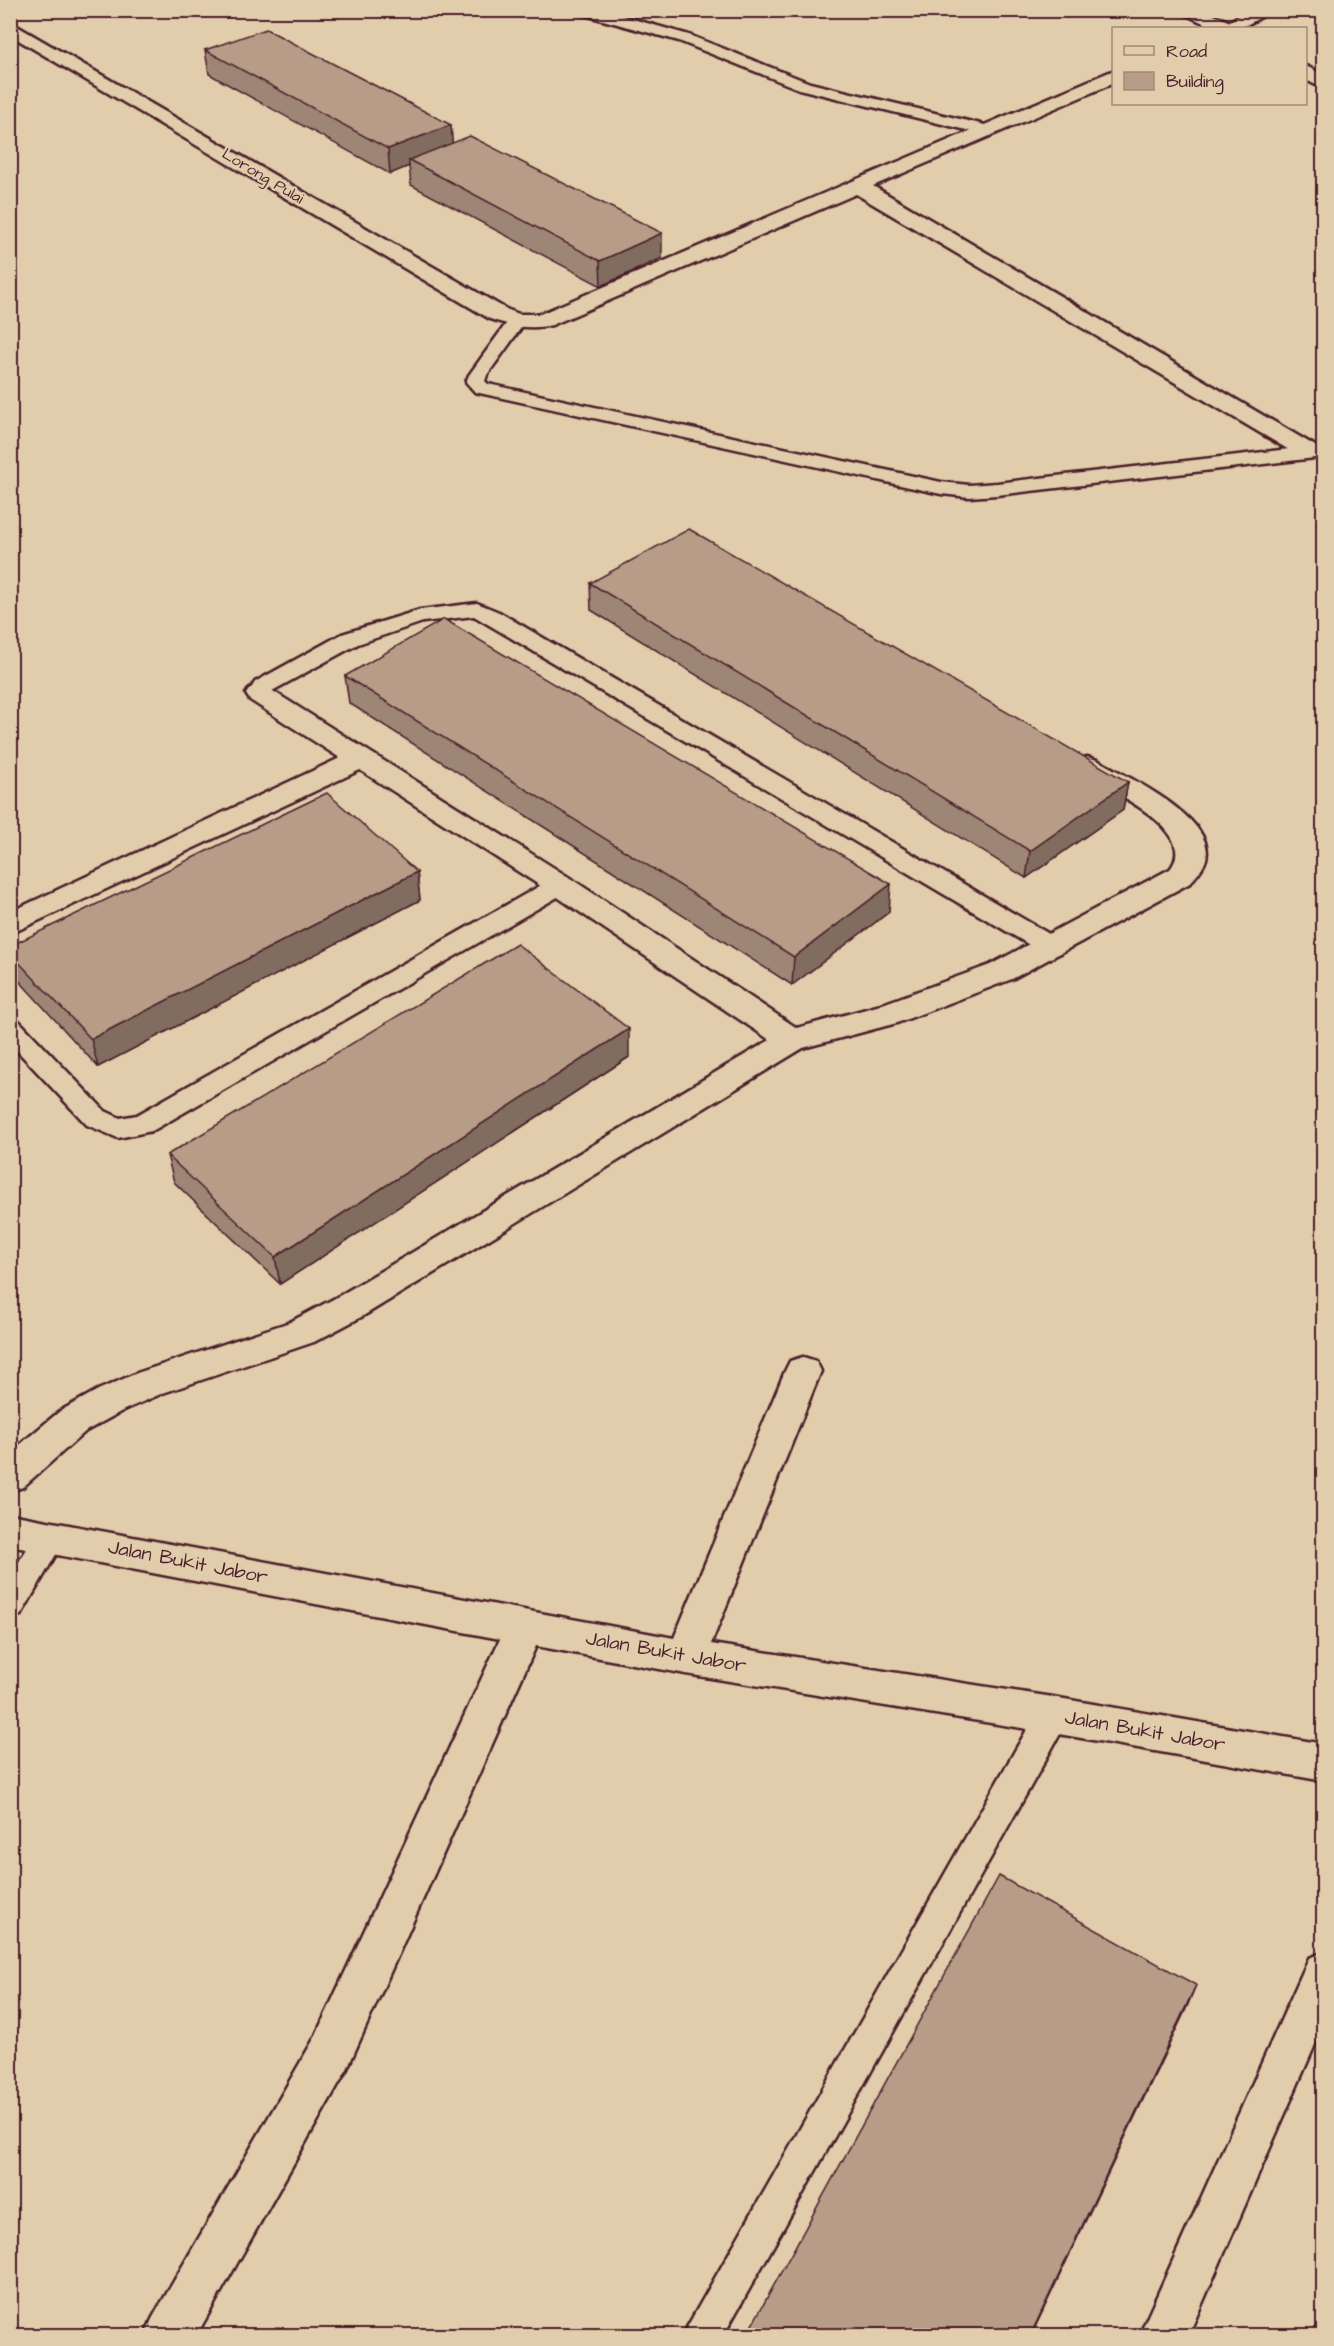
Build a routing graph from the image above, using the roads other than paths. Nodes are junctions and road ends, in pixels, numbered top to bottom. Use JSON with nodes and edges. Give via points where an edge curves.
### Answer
{"nodes":[{"id":1,"x":1185,"y":10,"type":"edge"},
{"id":2,"x":1265,"y":10,"type":"edge"},
{"id":3,"x":586,"y":11,"type":"edge"},
{"id":4,"x":10,"y":27,"type":"edge"},
{"id":5,"x":1226,"y":27,"type":"edge"},
{"id":6,"x":1230,"y":27,"type":"edge"},
{"id":7,"x":1307,"y":73,"type":"edge"},
{"id":8,"x":1112,"y":76,"type":"edge"},
{"id":9,"x":1323,"y":83,"type":"edge"},
{"id":10,"x":987,"y":130,"type":"junction"},
{"id":11,"x":856,"y":185,"type":"junction"},
{"id":12,"x":517,"y":321,"type":"junction"},
{"id":13,"x":1316,"y":452,"type":"edge"},
{"id":14,"x":259,"y":694,"type":"joint"},
{"id":15,"x":1058,"y":749,"type":"edge"},
{"id":16,"x":361,"y":759,"type":"junction"},
{"id":17,"x":560,"y":885,"type":"junction"},
{"id":18,"x":10,"y":924,"type":"edge"},
{"id":19,"x":1052,"y":947,"type":"junction"},
{"id":20,"x":10,"y":1027,"type":"edge"},
{"id":21,"x":793,"y":1040,"type":"junction"},
{"id":22,"x":803,"y":1371,"type":"dead end"},
{"id":23,"x":10,"y":1476,"type":"edge"},
{"id":24,"x":10,"y":1530,"type":"edge"},
{"id":25,"x":51,"y":1537,"type":"junction"},
{"id":26,"x":10,"y":1605,"type":"edge"},
{"id":27,"x":526,"y":1625,"type":"junction"},
{"id":28,"x":686,"y":1658,"type":"junction"},
{"id":29,"x":1053,"y":1715,"type":"junction"},
{"id":30,"x":1323,"y":1763,"type":"edge"},
{"id":31,"x":1323,"y":1973,"type":"edge"},
{"id":32,"x":170,"y":2336,"type":"edge"},
{"id":33,"x":701,"y":2336,"type":"edge"},
{"id":34,"x":1163,"y":2336,"type":"edge"}],
"edges":[{"from":1,"to":5,"type":"street"},
{"from":2,"to":6,"type":"street"},
{"from":3,"to":10,"type":"lane","via":[[684,38],[805,86]]},
{"from":4,"to":12,"type":"street","name":"Lorong Pulai","via":[[498,314]]},
{"from":7,"to":9,"type":"street"},
{"from":8,"to":10,"type":"street"},
{"from":10,"to":11,"type":"street"},
{"from":11,"to":12,"type":"street","via":[[544,320]]},
{"from":11,"to":13,"type":"street"},
{"from":12,"to":13,"type":"lane","via":[[478,375],[475,382],[482,388],[941,488],[997,489]]},
{"from":14,"to":16,"type":"street"},
{"from":14,"to":19,"type":"lane","via":[[263,687],[350,639],[420,616],[477,609]]},
{"from":15,"to":19,"type":"street","via":[[1179,823],[1191,840],[1192,858],[1180,876]]},
{"from":16,"to":17,"type":"street"},
{"from":16,"to":18,"type":"street"},
{"from":17,"to":20,"type":"lane","via":[[143,1124],[118,1128],[96,1118]]},
{"from":17,"to":21,"type":"street"},
{"from":19,"to":21,"type":"street","via":[[939,998]]},
{"from":21,"to":23,"type":"street","via":[[302,1332],[150,1383],[73,1421]]},
{"from":22,"to":28,"type":"street"},
{"from":24,"to":25,"type":"street","name":"Jalan Bukit Jabor"},
{"from":25,"to":26,"type":"lane"},
{"from":25,"to":27,"type":"street","name":"Jalan Bukit Jabor"},
{"from":27,"to":28,"type":"street","name":"Jalan Bukit Jabor"},
{"from":27,"to":32,"type":"street","via":[[331,2053]]},
{"from":28,"to":29,"type":"street","name":"Jalan Bukit Jabor"},
{"from":29,"to":30,"type":"street","name":"Jalan Bukit Jabor"},
{"from":29,"to":33,"type":"lane"},
{"from":31,"to":34,"type":"street"}]}
